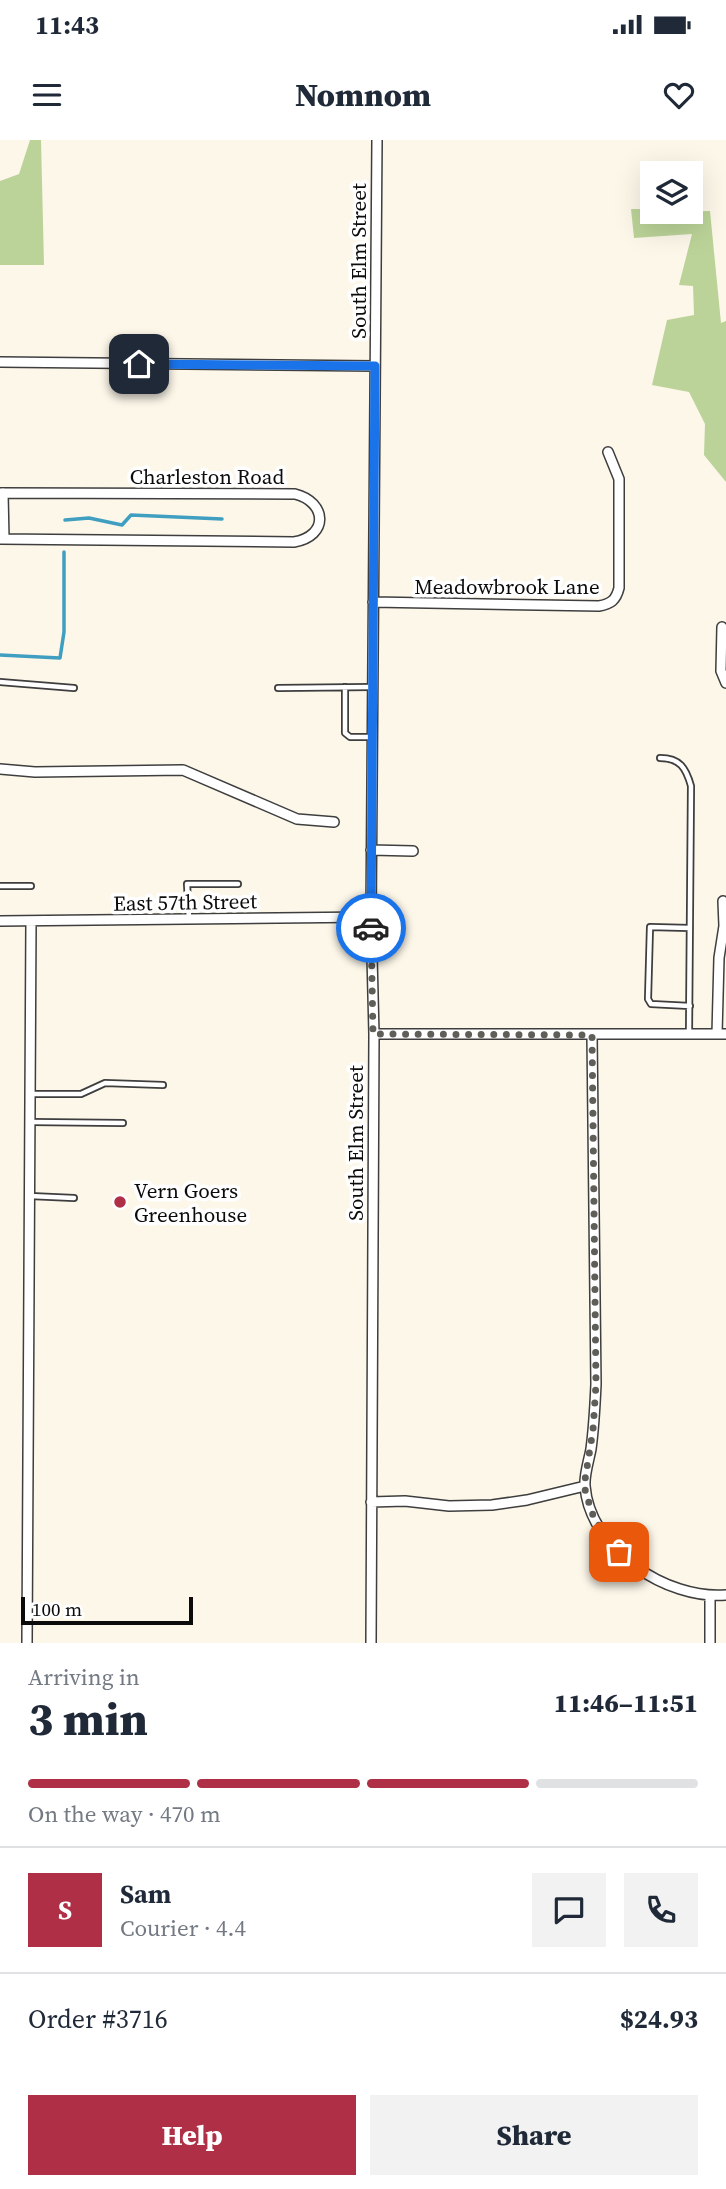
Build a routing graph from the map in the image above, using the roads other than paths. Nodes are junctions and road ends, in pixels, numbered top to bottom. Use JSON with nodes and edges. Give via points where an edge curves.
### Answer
{"nodes":[{"id":1,"x":377,"y":140,"type":"edge"},
{"id":2,"x":0,"y":362,"type":"edge"},
{"id":3,"x":375,"y":366,"type":"junction"},
{"id":4,"x":608,"y":452,"type":"dead end"},
{"id":5,"x":2,"y":493,"type":"edge"},
{"id":6,"x":2,"y":539,"type":"edge"},
{"id":7,"x":373,"y":602,"type":"junction"},
{"id":8,"x":722,"y":627,"type":"dead end"},
{"id":9,"x":0,"y":682,"type":"edge"},
{"id":10,"x":725,"y":682,"type":"edge"},
{"id":11,"x":345,"y":687,"type":"junction"},
{"id":12,"x":372,"y":687,"type":"junction"},
{"id":13,"x":74,"y":688,"type":"dead end"},
{"id":14,"x":278,"y":688,"type":"dead end"},
{"id":15,"x":372,"y":737,"type":"junction"},
{"id":16,"x":660,"y":758,"type":"dead end"},
{"id":17,"x":0,"y":769,"type":"edge"},
{"id":18,"x":334,"y":822,"type":"dead end"},
{"id":19,"x":371,"y":850,"type":"junction"},
{"id":20,"x":413,"y":851,"type":"dead end"},
{"id":21,"x":239,"y":884,"type":"dead end"},
{"id":22,"x":0,"y":886,"type":"edge"},
{"id":23,"x":31,"y":886,"type":"dead end"},
{"id":24,"x":723,"y":901,"type":"dead end"},
{"id":25,"x":371,"y":917,"type":"junction"},
{"id":26,"x":189,"y":919,"type":"junction"},
{"id":27,"x":0,"y":920,"type":"edge"},
{"id":28,"x":31,"y":921,"type":"junction"},
{"id":29,"x":690,"y":928,"type":"junction"},
{"id":30,"x":690,"y":1006,"type":"junction"},
{"id":31,"x":373,"y":1034,"type":"junction"},
{"id":32,"x":689,"y":1034,"type":"junction"},
{"id":33,"x":722,"y":1034,"type":"edge"},
{"id":34,"x":592,"y":1035,"type":"junction"},
{"id":35,"x":163,"y":1085,"type":"dead end"},
{"id":36,"x":30,"y":1094,"type":"junction"},
{"id":37,"x":30,"y":1122,"type":"junction"},
{"id":38,"x":123,"y":1124,"type":"dead end"},
{"id":39,"x":29,"y":1196,"type":"junction"},
{"id":40,"x":74,"y":1198,"type":"dead end"},
{"id":41,"x":584,"y":1486,"type":"junction"},
{"id":42,"x":371,"y":1502,"type":"junction"},
{"id":43,"x":726,"y":1594,"type":"edge"},
{"id":44,"x":710,"y":1596,"type":"junction"},
{"id":45,"x":27,"y":1643,"type":"edge"},
{"id":46,"x":371,"y":1643,"type":"edge"},
{"id":47,"x":710,"y":1643,"type":"edge"}],
"edges":[{"from":1,"to":3,"type":"street","name":"South Elm Street"},
{"from":2,"to":3,"type":"street"},
{"from":3,"to":7,"type":"street","name":"South Elm Street"},
{"from":4,"to":7,"type":"street","name":"Meadowbrook Lane","via":[[619,479],[619,588],[610,604]]},
{"from":5,"to":6,"type":"street","name":"Charleston Road"},
{"from":5,"to":6,"type":"street","name":"Charleston Road","via":[[295,494],[314,503],[320,521],[312,536],[295,542]]},
{"from":7,"to":12,"type":"street","name":"South Elm Street"},
{"from":8,"to":10,"type":"street"},
{"from":9,"to":13,"type":"lane"},
{"from":11,"to":12,"type":"lane"},
{"from":11,"to":14,"type":"lane"},
{"from":11,"to":15,"type":"lane","via":[[345,733]]},
{"from":12,"to":15,"type":"street","name":"South Elm Street"},
{"from":15,"to":19,"type":"street","name":"South Elm Street"},
{"from":16,"to":29,"type":"lane","via":[[680,763],[691,786]]},
{"from":17,"to":18,"type":"street","via":[[183,770],[297,819]]},
{"from":19,"to":20,"type":"street"},
{"from":19,"to":25,"type":"street","name":"South Elm Street"},
{"from":21,"to":26,"type":"lane","via":[[187,884]]},
{"from":22,"to":23,"type":"lane"},
{"from":24,"to":33,"type":"street","via":[[719,958]]},
{"from":25,"to":26,"type":"street","name":"East 57th Street"},
{"from":25,"to":31,"type":"street","name":"South Elm Street"},
{"from":26,"to":28,"type":"street","name":"East 57th Street"},
{"from":27,"to":28,"type":"street","name":"East 57th Street"},
{"from":28,"to":36,"type":"street"},
{"from":29,"to":30,"type":"lane"},
{"from":29,"to":30,"type":"lane","via":[[650,928],[648,999],[651,1004]]},
{"from":30,"to":32,"type":"lane"},
{"from":31,"to":34,"type":"street"},
{"from":31,"to":42,"type":"street","name":"South Elm Street"},
{"from":32,"to":33,"type":"street"},
{"from":32,"to":34,"type":"street"},
{"from":34,"to":41,"type":"street","via":[[596,1384]]},
{"from":35,"to":36,"type":"lane","via":[[105,1083],[81,1094]]},
{"from":36,"to":37,"type":"street"},
{"from":37,"to":38,"type":"lane"},
{"from":37,"to":39,"type":"street"},
{"from":39,"to":40,"type":"lane"},
{"from":39,"to":45,"type":"street"},
{"from":41,"to":42,"type":"street","via":[[492,1506]]},
{"from":41,"to":44,"type":"street","via":[[608,1541],[630,1562],[657,1581]]},
{"from":42,"to":46,"type":"street","name":"South Elm Street"},
{"from":43,"to":44,"type":"street"},
{"from":44,"to":47,"type":"street"}]}
